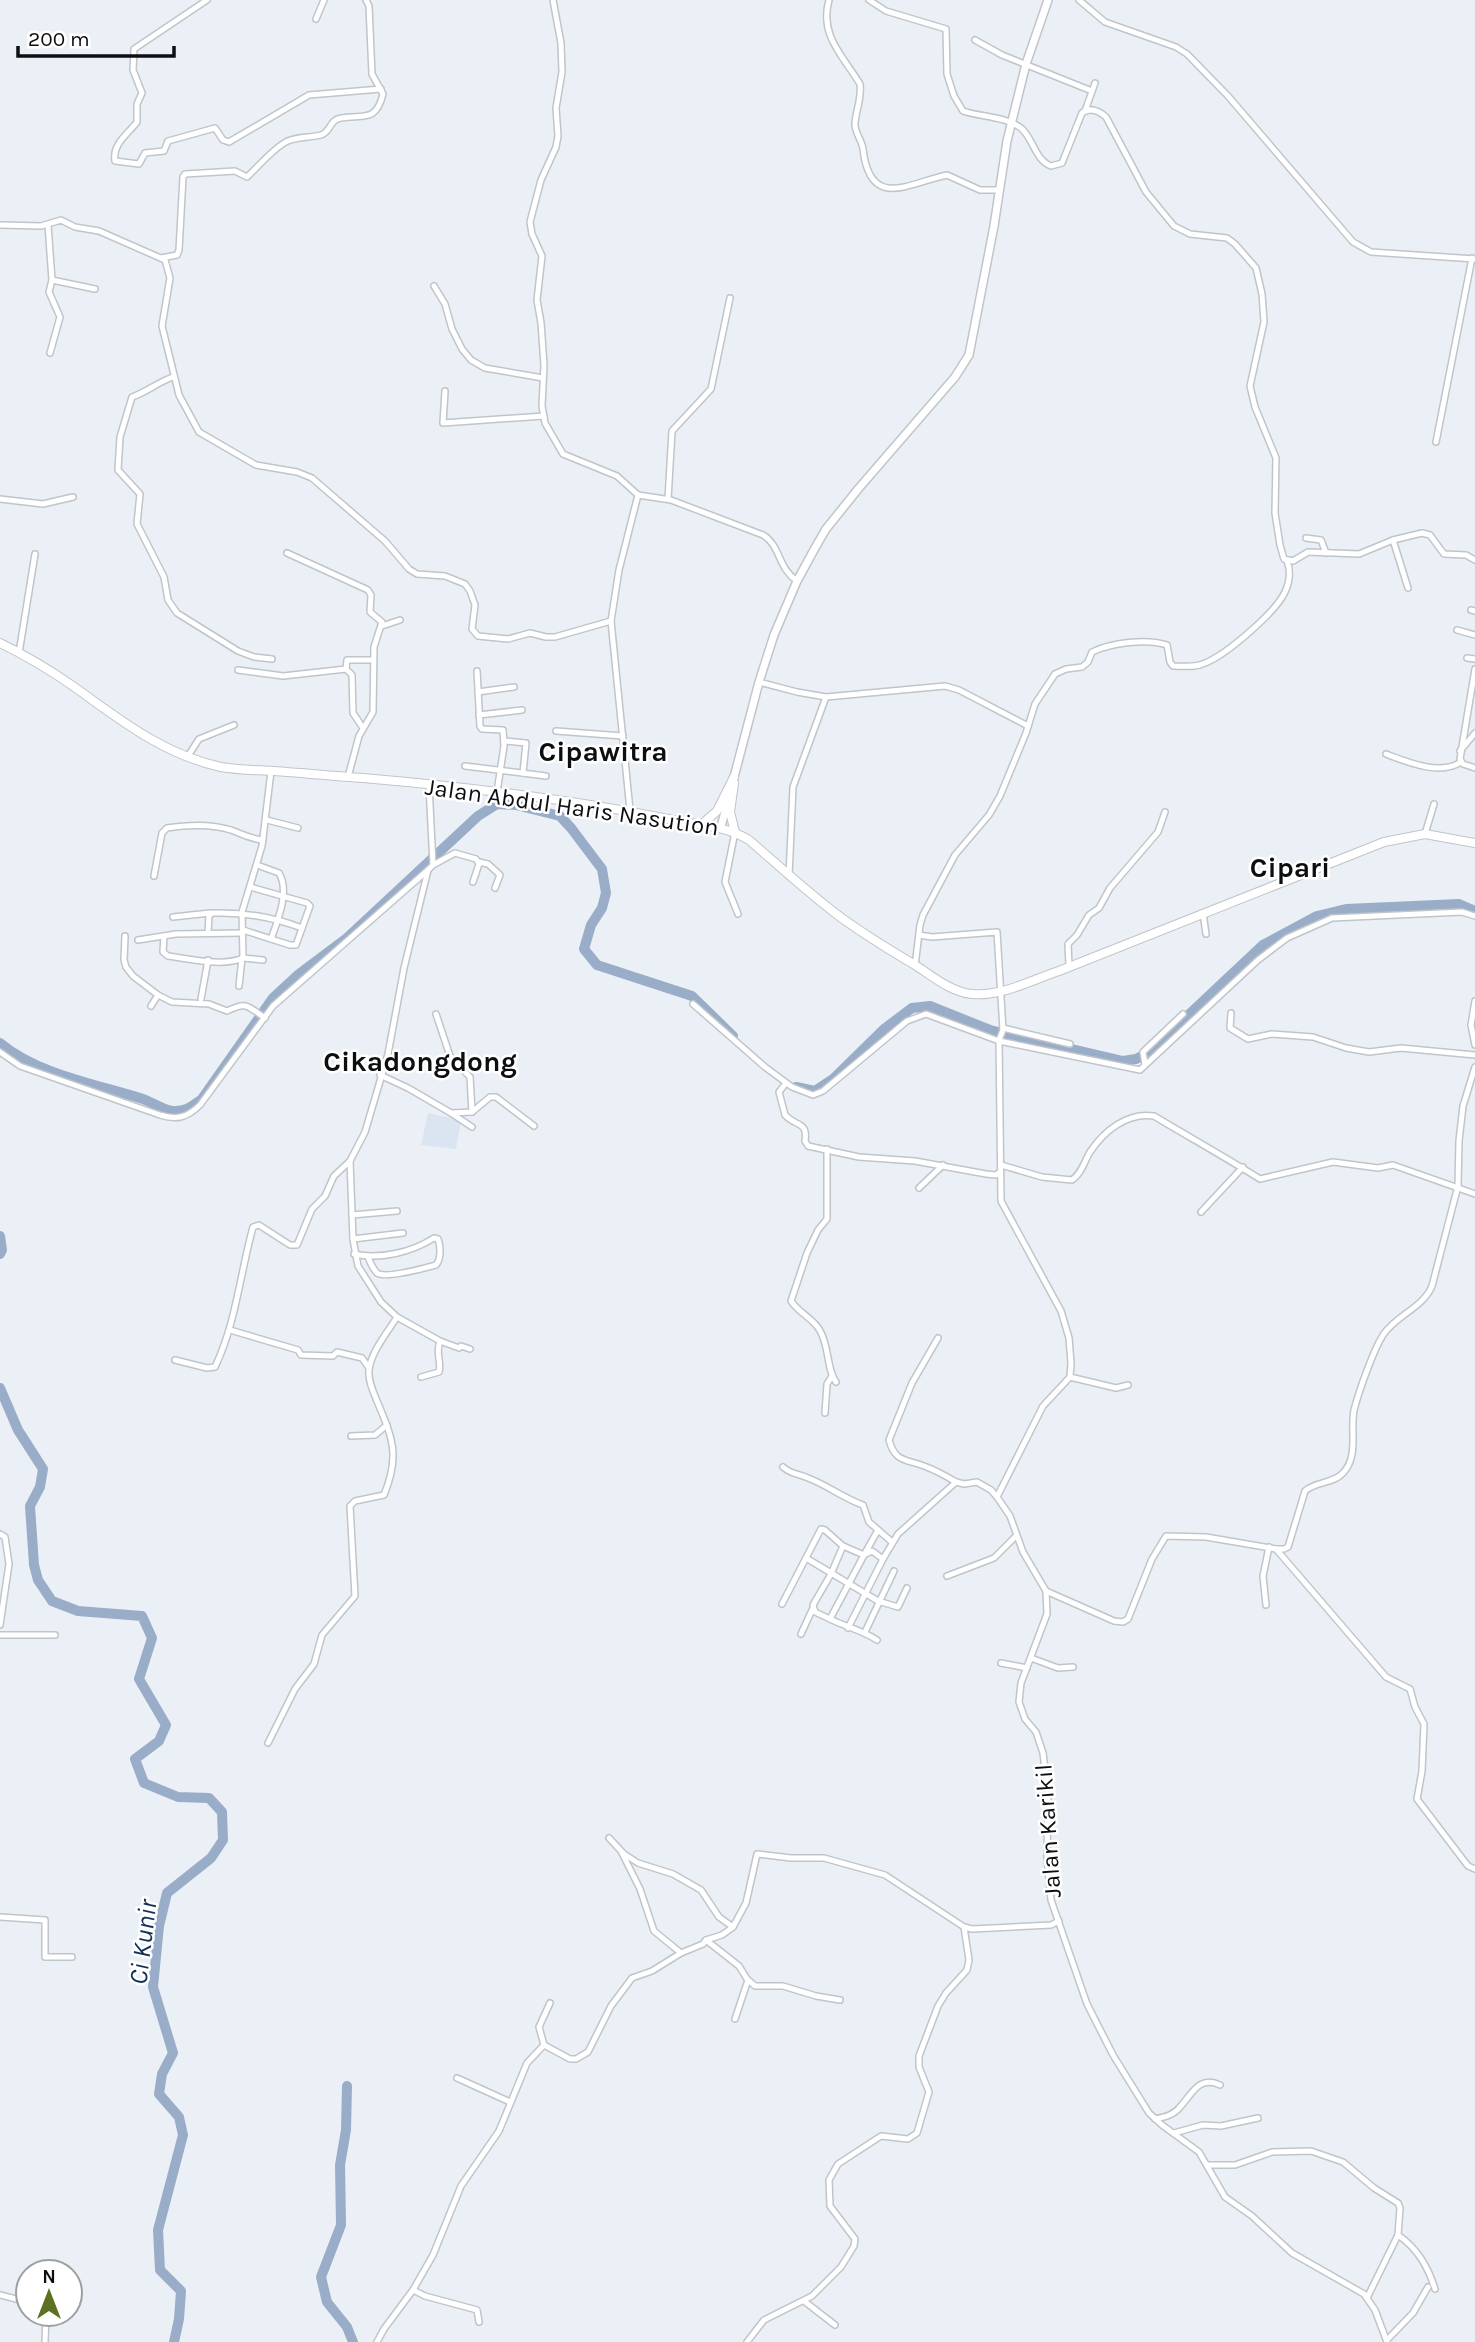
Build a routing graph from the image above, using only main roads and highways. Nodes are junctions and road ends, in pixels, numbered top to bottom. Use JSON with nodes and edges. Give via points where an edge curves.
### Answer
{"nodes":[{"id":1,"x":0,"y":643,"type":"edge"},
{"id":2,"x":702,"y":824,"type":"junction"},
{"id":3,"x":735,"y":832,"type":"junction"},
{"id":4,"x":1475,"y":843,"type":"edge"}],
"edges":[{"from":1,"to":2,"type":"main road","name":"Jalan Abdul Haris Nasution","via":[[169,750],[221,767],[429,785],[630,810]]},
{"from":2,"to":3,"type":"main road","name":"Jalan Abdul Haris Nasution"},
{"from":2,"to":3,"type":"main road","via":[[717,811],[734,777],[730,812]]},
{"from":3,"to":4,"type":"main road","name":"Jalan Abdul Haris Nasution","via":[[835,913],[915,966],[959,991],[984,994],[1069,966],[1384,842],[1426,834]]}]}
